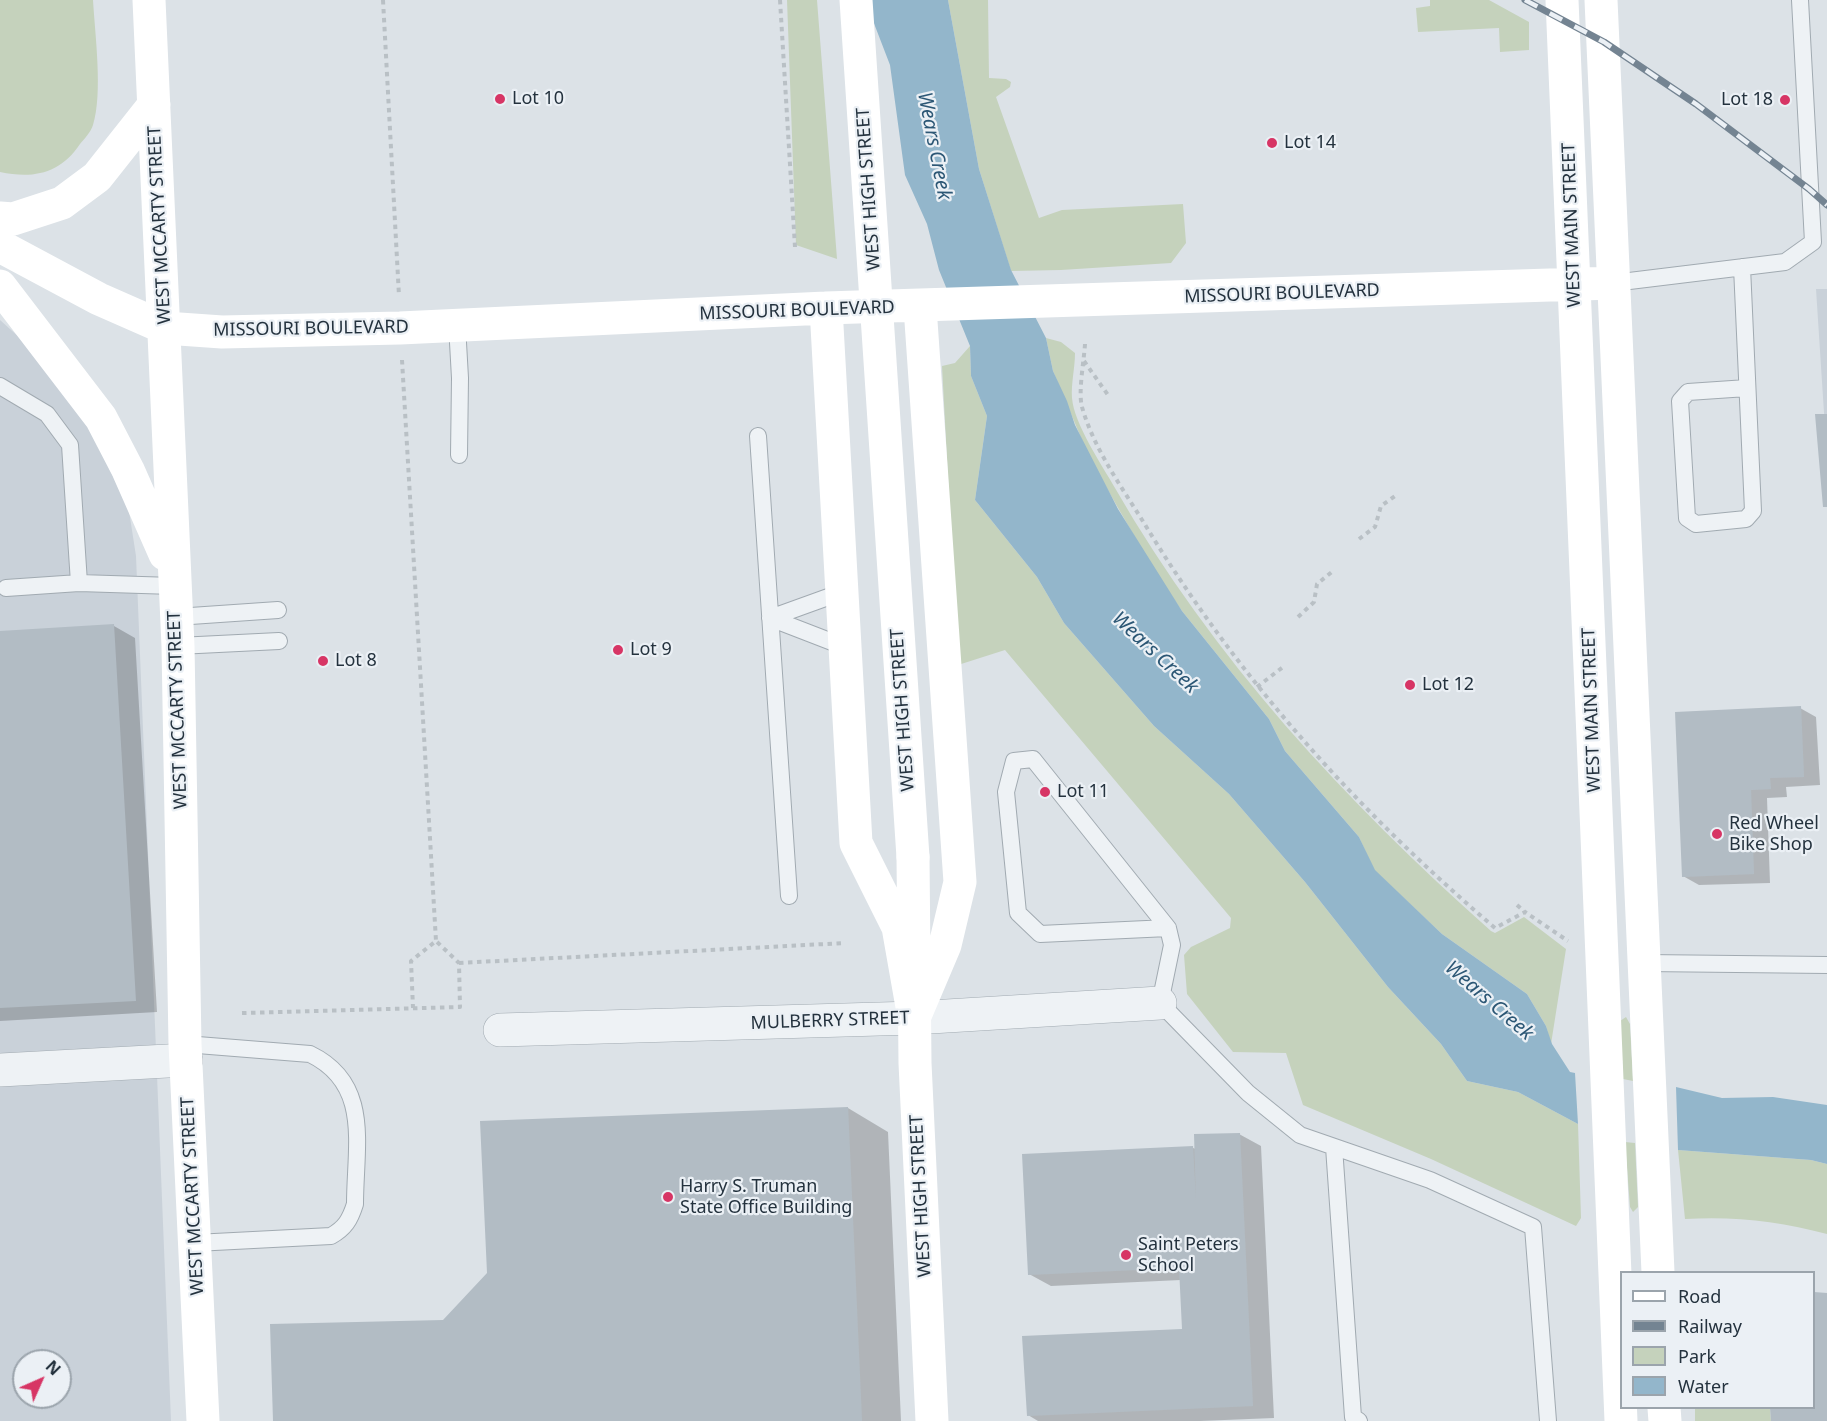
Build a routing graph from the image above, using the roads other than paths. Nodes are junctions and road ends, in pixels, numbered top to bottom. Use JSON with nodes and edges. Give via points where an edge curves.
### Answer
{"nodes":[{"id":1,"x":149,"y":0,"type":"edge"},
{"id":2,"x":856,"y":0,"type":"edge"},
{"id":3,"x":1562,"y":0,"type":"edge"},
{"id":4,"x":1601,"y":0,"type":"edge"},
{"id":5,"x":1800,"y":0,"type":"edge"},
{"id":6,"x":154,"y":105,"type":"junction"},
{"id":7,"x":0,"y":218,"type":"edge"},
{"id":8,"x":0,"y":246,"type":"edge"},
{"id":9,"x":1742,"y":267,"type":"junction"},
{"id":10,"x":1613,"y":284,"type":"junction"},
{"id":11,"x":1574,"y":285,"type":"junction"},
{"id":12,"x":0,"y":286,"type":"edge"},
{"id":13,"x":920,"y":307,"type":"junction"},
{"id":14,"x":826,"y":308,"type":"junction"},
{"id":15,"x":457,"y":325,"type":"junction"},
{"id":16,"x":165,"y":328,"type":"junction"},
{"id":17,"x":0,"y":386,"type":"edge"},
{"id":18,"x":1747,"y":388,"type":"junction"},
{"id":19,"x":758,"y":436,"type":"dead end"},
{"id":20,"x":459,"y":455,"type":"dead end"},
{"id":21,"x":80,"y":583,"type":"junction"},
{"id":22,"x":6,"y":588,"type":"dead end"},
{"id":23,"x":842,"y":592,"type":"junction"},
{"id":24,"x":175,"y":605,"type":"junction"},
{"id":25,"x":278,"y":610,"type":"dead end"},
{"id":26,"x":770,"y":618,"type":"junction"},
{"id":27,"x":279,"y":641,"type":"dead end"},
{"id":28,"x":845,"y":647,"type":"junction"},
{"id":29,"x":789,"y":896,"type":"dead end"},
{"id":30,"x":1168,"y":928,"type":"junction"},
{"id":31,"x":1645,"y":963,"type":"junction"},
{"id":32,"x":1827,"y":965,"type":"edge"},
{"id":33,"x":1160,"y":1003,"type":"junction"},
{"id":34,"x":914,"y":1018,"type":"junction"},
{"id":35,"x":500,"y":1030,"type":"dead end"},
{"id":36,"x":186,"y":1052,"type":"junction"},
{"id":37,"x":0,"y":1070,"type":"edge"},
{"id":38,"x":1334,"y":1147,"type":"junction"},
{"id":39,"x":195,"y":1244,"type":"junction"},
{"id":40,"x":1658,"y":1271,"type":"edge"},
{"id":41,"x":1620,"y":1399,"type":"edge"},
{"id":42,"x":203,"y":1421,"type":"edge"},
{"id":43,"x":932,"y":1421,"type":"edge"},
{"id":44,"x":1359,"y":1421,"type":"edge"},
{"id":45,"x":1548,"y":1421,"type":"edge"}],
"edges":[{"from":1,"to":6,"type":"street","name":"WEST MCCARTY STREET"},
{"from":2,"to":34,"type":"street","name":"WEST HIGH STREET","bridge":true,"via":[[913,857]]},
{"from":3,"to":11,"type":"street","name":"WEST MAIN STREET"},
{"from":4,"to":10,"type":"street"},
{"from":5,"to":9,"type":"lane","via":[[1813,242],[1785,262]]},
{"from":6,"to":7,"type":"street","via":[[97,177],[62,202],[13,219]]},
{"from":6,"to":16,"type":"street","name":"WEST MCCARTY STREET"},
{"from":8,"to":16,"type":"street","name":"MISSOURI BOULEVARD","via":[[99,299]]},
{"from":9,"to":10,"type":"lane"},
{"from":9,"to":18,"type":"lane"},
{"from":10,"to":11,"type":"street","name":"MISSOURI BOULEVARD"},
{"from":10,"to":31,"type":"street"},
{"from":11,"to":13,"type":"street","name":"MISSOURI BOULEVARD"},
{"from":11,"to":41,"type":"street","name":"WEST MAIN STREET"},
{"from":12,"to":24,"type":"street","via":[[101,418],[128,470]]},
{"from":13,"to":14,"type":"street","name":"MISSOURI BOULEVARD"},
{"from":13,"to":34,"type":"street","via":[[960,882],[945,945]]},
{"from":14,"to":15,"type":"street","name":"MISSOURI BOULEVARD"},
{"from":14,"to":23,"type":"street"},
{"from":15,"to":16,"type":"street","name":"MISSOURI BOULEVARD","via":[[222,332]]},
{"from":15,"to":20,"type":"lane"},
{"from":16,"to":24,"type":"street","name":"WEST MCCARTY STREET"},
{"from":17,"to":21,"type":"lane","via":[[47,414],[70,445]]},
{"from":18,"to":18,"type":"lane","via":[[1753,510],[1746,519],[1696,524],[1687,518],[1680,401],[1688,392]]},
{"from":19,"to":26,"type":"lane"},
{"from":21,"to":22,"type":"lane"},
{"from":21,"to":24,"type":"lane"},
{"from":23,"to":26,"type":"lane"},
{"from":23,"to":28,"type":"street"},
{"from":24,"to":25,"type":"lane"},
{"from":24,"to":27,"type":"lane"},
{"from":24,"to":36,"type":"street","name":"WEST MCCARTY STREET"},
{"from":26,"to":28,"type":"lane"},
{"from":26,"to":29,"type":"lane"},
{"from":28,"to":34,"type":"street","via":[[856,843],[898,927]]},
{"from":30,"to":30,"type":"lane","via":[[1033,759],[1014,761],[1006,792],[1018,913],[1040,934]]},
{"from":30,"to":33,"type":"lane","via":[[1172,945]]},
{"from":31,"to":32,"type":"lane"},
{"from":31,"to":40,"type":"street"},
{"from":33,"to":34,"type":"street","name":"MULBERRY STREET"},
{"from":33,"to":38,"type":"lane","via":[[1248,1094],[1300,1136]]},
{"from":34,"to":35,"type":"street","name":"MULBERRY STREET"},
{"from":34,"to":43,"type":"street","name":"WEST HIGH STREET"},
{"from":36,"to":37,"type":"street"},
{"from":36,"to":39,"type":"street","name":"WEST MCCARTY STREET"},
{"from":36,"to":39,"type":"lane","via":[[310,1054],[341,1075],[356,1110],[355,1204],[342,1229],[331,1236]]},
{"from":38,"to":44,"type":"lane","via":[[1353,1417]]},
{"from":38,"to":45,"type":"lane","via":[[1430,1180],[1533,1227]]},
{"from":39,"to":42,"type":"street","name":"WEST MCCARTY STREET"}]}
